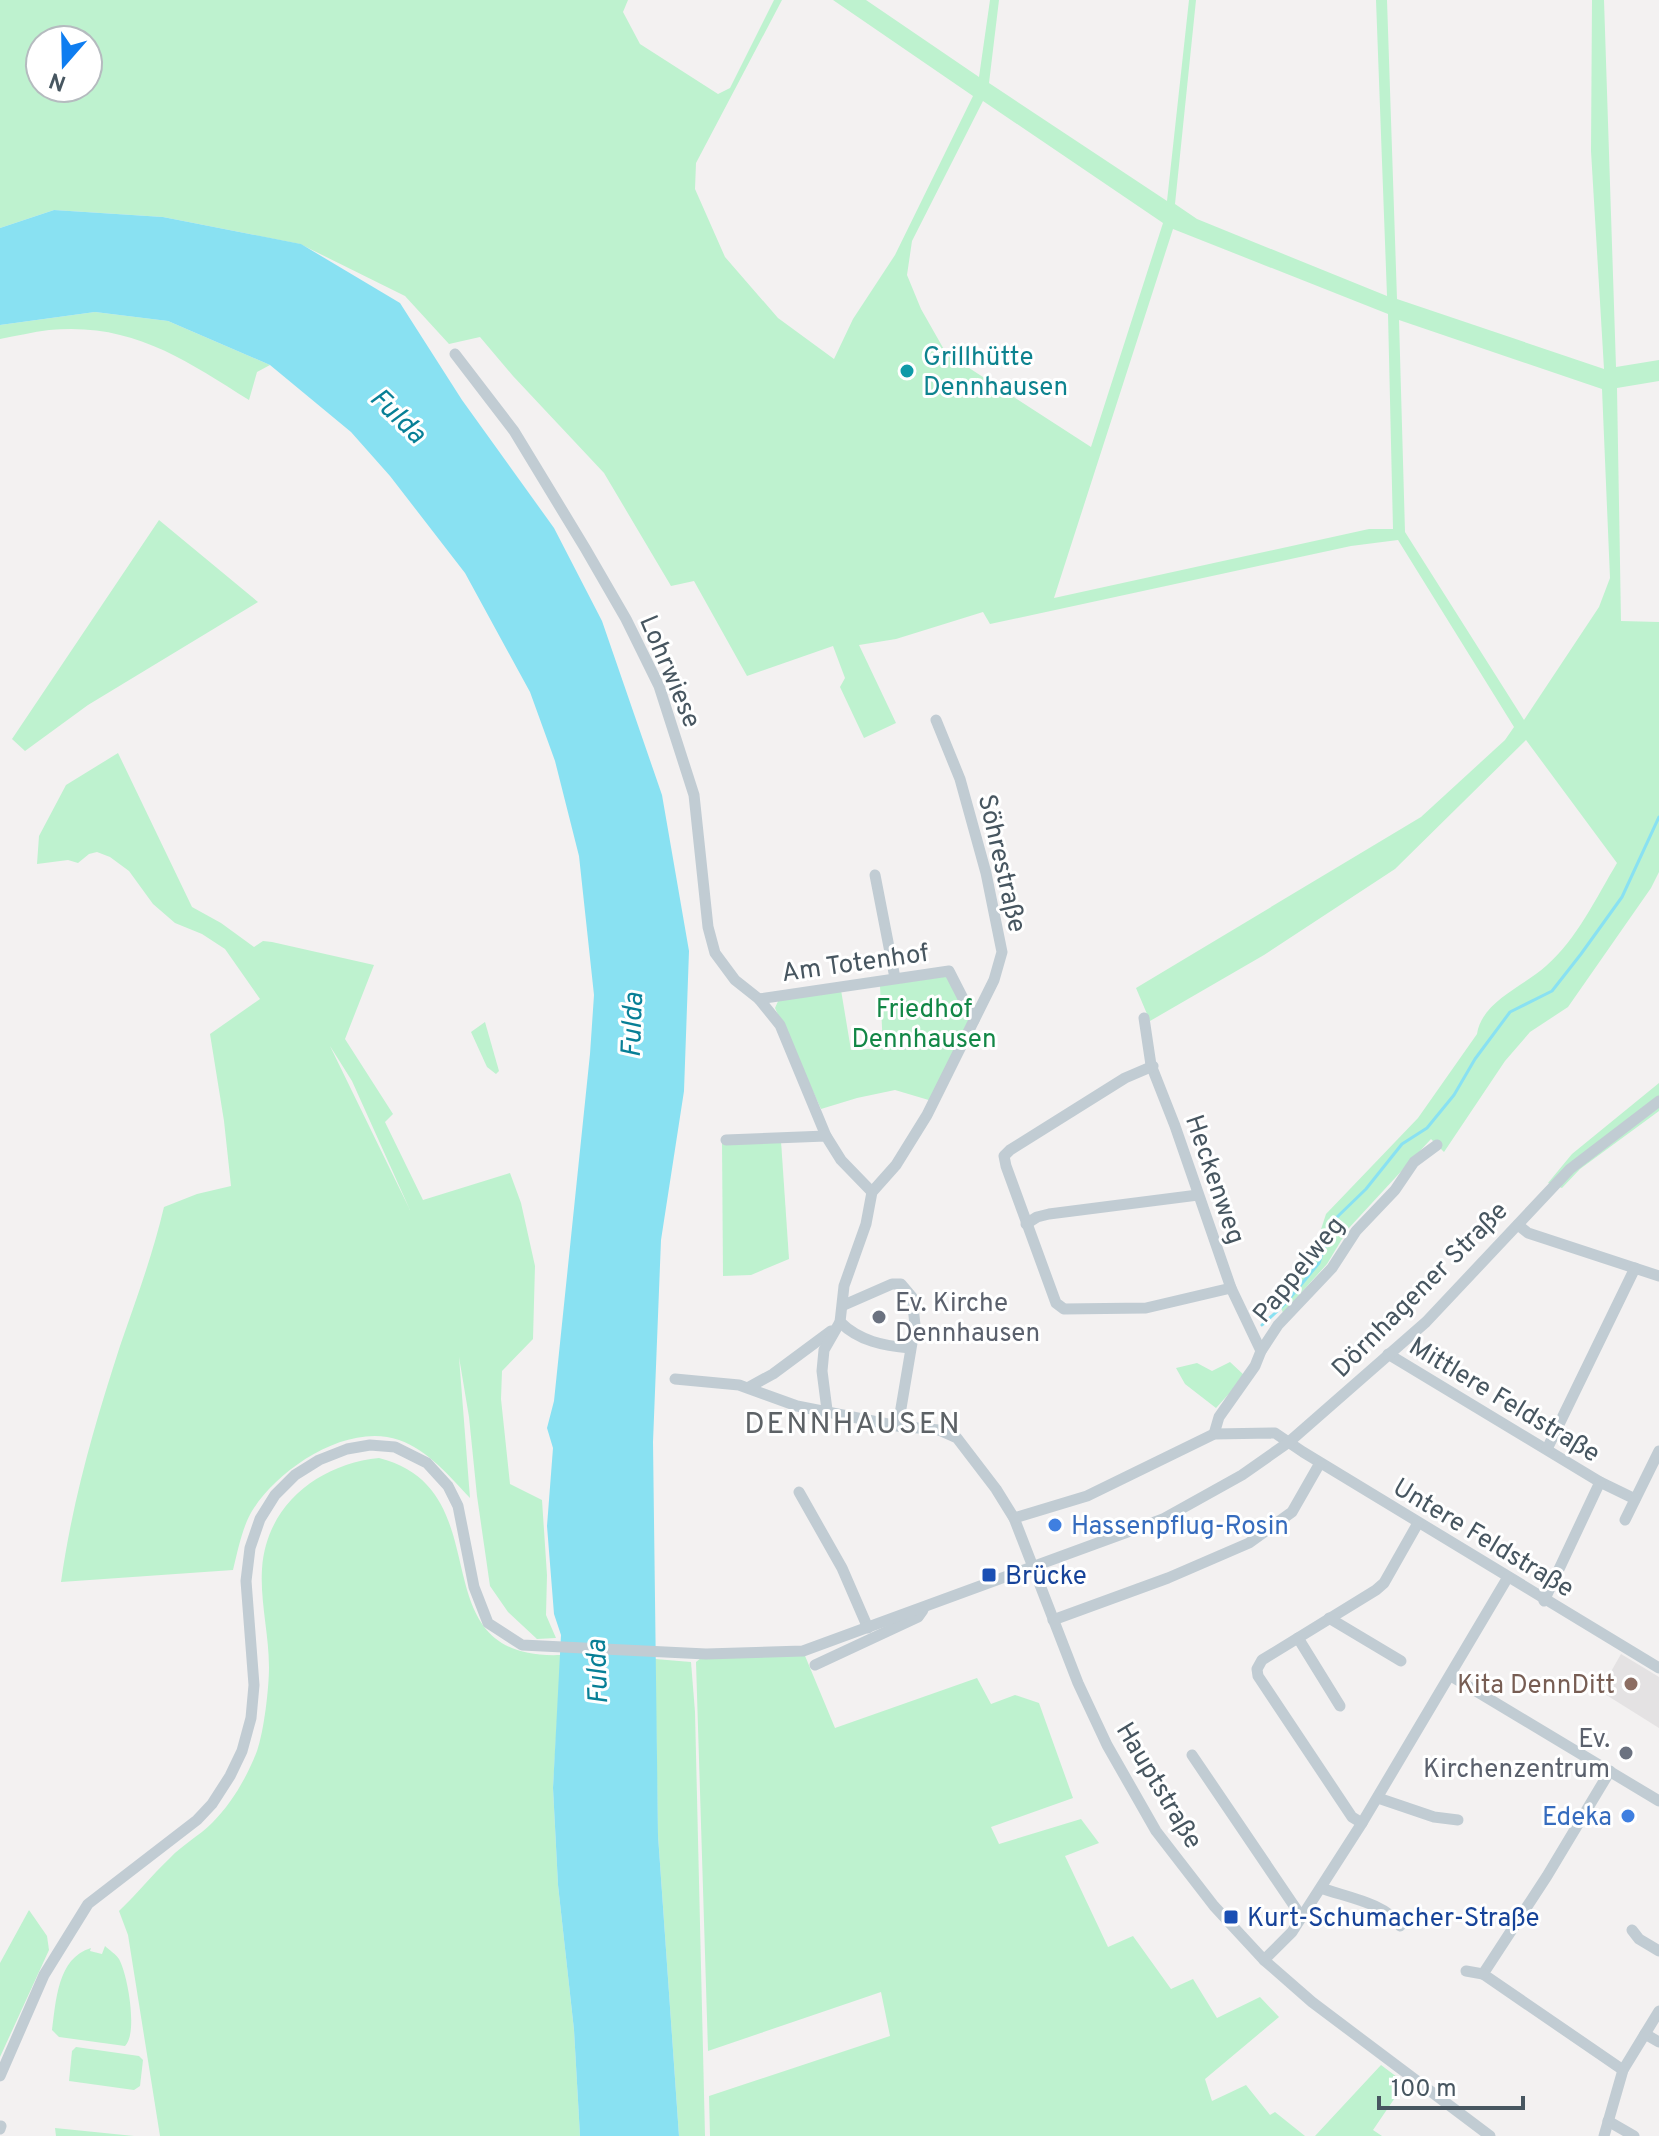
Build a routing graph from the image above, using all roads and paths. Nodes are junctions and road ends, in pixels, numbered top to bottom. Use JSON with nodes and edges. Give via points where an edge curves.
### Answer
{"nodes":[{"id":1,"x":455,"y":354,"type":"dead end"},
{"id":2,"x":936,"y":720,"type":"dead end"},
{"id":3,"x":875,"y":875,"type":"dead end"},
{"id":4,"x":895,"y":978,"type":"junction"},
{"id":5,"x":759,"y":999,"type":"junction"},
{"id":6,"x":1144,"y":1018,"type":"dead end"},
{"id":7,"x":974,"y":1020,"type":"junction"},
{"id":8,"x":1153,"y":1066,"type":"junction"},
{"id":9,"x":1659,"y":1101,"type":"edge"},
{"id":10,"x":826,"y":1136,"type":"junction"},
{"id":11,"x":726,"y":1140,"type":"dead end"},
{"id":12,"x":1437,"y":1145,"type":"dead end"},
{"id":13,"x":872,"y":1192,"type":"junction"},
{"id":14,"x":1198,"y":1195,"type":"junction"},
{"id":15,"x":1026,"y":1224,"type":"junction"},
{"id":16,"x":1518,"y":1225,"type":"junction"},
{"id":17,"x":1635,"y":1268,"type":"junction"},
{"id":18,"x":1659,"y":1276,"type":"edge"},
{"id":19,"x":1231,"y":1288,"type":"junction"},
{"id":20,"x":844,"y":1305,"type":"junction"},
{"id":21,"x":836,"y":1326,"type":"junction"},
{"id":22,"x":910,"y":1348,"type":"junction"},
{"id":23,"x":1261,"y":1351,"type":"junction"},
{"id":24,"x":1388,"y":1354,"type":"junction"},
{"id":25,"x":675,"y":1379,"type":"dead end"},
{"id":26,"x":749,"y":1387,"type":"junction"},
{"id":27,"x":827,"y":1410,"type":"junction"},
{"id":28,"x":898,"y":1426,"type":"junction"},
{"id":29,"x":1214,"y":1434,"type":"junction"},
{"id":30,"x":1289,"y":1442,"type":"junction"},
{"id":31,"x":1547,"y":1449,"type":"junction"},
{"id":32,"x":1659,"y":1451,"type":"edge"},
{"id":33,"x":1320,"y":1463,"type":"junction"},
{"id":34,"x":1600,"y":1482,"type":"junction"},
{"id":35,"x":799,"y":1492,"type":"dead end"},
{"id":36,"x":1635,"y":1499,"type":"junction"},
{"id":37,"x":1014,"y":1518,"type":"junction"},
{"id":38,"x":1625,"y":1520,"type":"dead end"},
{"id":39,"x":1418,"y":1523,"type":"junction"},
{"id":40,"x":1033,"y":1568,"type":"junction"},
{"id":41,"x":1508,"y":1577,"type":"junction"},
{"id":42,"x":1544,"y":1601,"type":"junction"},
{"id":43,"x":925,"y":1606,"type":"junction"},
{"id":44,"x":1329,"y":1618,"type":"junction"},
{"id":45,"x":1053,"y":1620,"type":"junction"},
{"id":46,"x":868,"y":1628,"type":"junction"},
{"id":47,"x":1298,"y":1638,"type":"junction"},
{"id":48,"x":1401,"y":1661,"type":"dead end"},
{"id":49,"x":815,"y":1665,"type":"dead end"},
{"id":50,"x":1659,"y":1668,"type":"edge"},
{"id":51,"x":1451,"y":1676,"type":"junction"},
{"id":52,"x":1340,"y":1706,"type":"dead end"},
{"id":53,"x":1192,"y":1755,"type":"dead end"},
{"id":54,"x":1610,"y":1771,"type":"junction"},
{"id":55,"x":1378,"y":1798,"type":"junction"},
{"id":56,"x":1659,"y":1801,"type":"edge"},
{"id":57,"x":1458,"y":1820,"type":"dead end"},
{"id":58,"x":1362,"y":1823,"type":"junction"},
{"id":59,"x":1321,"y":1888,"type":"junction"},
{"id":60,"x":1301,"y":1916,"type":"junction"},
{"id":61,"x":1400,"y":1926,"type":"dead end"},
{"id":62,"x":1632,"y":1930,"type":"dead end"},
{"id":63,"x":1659,"y":1951,"type":"edge"},
{"id":64,"x":1264,"y":1960,"type":"junction"},
{"id":65,"x":1466,"y":1971,"type":"dead end"},
{"id":66,"x":1483,"y":1974,"type":"junction"},
{"id":67,"x":1659,"y":2011,"type":"edge"},
{"id":68,"x":1645,"y":2034,"type":"junction"},
{"id":69,"x":1659,"y":2042,"type":"edge"},
{"id":70,"x":1623,"y":2070,"type":"junction"},
{"id":71,"x":0,"y":2076,"type":"edge"},
{"id":72,"x":1608,"y":2121,"type":"junction"},
{"id":73,"x":1490,"y":2136,"type":"edge"},
{"id":74,"x":1604,"y":2136,"type":"edge"},
{"id":75,"x":1634,"y":2136,"type":"edge"}],
"edges":[{"from":1,"to":5,"type":"street","name":"Lohrwiese","via":[[522,444],[626,619],[659,686],[694,795],[715,953],[735,980]]},
{"from":2,"to":7,"type":"street","name":"Söhrestraße","via":[[960,779],[1002,952]]},
{"from":3,"to":4,"type":"street"},
{"from":4,"to":5,"type":"street","name":"Am Totenhof"},
{"from":4,"to":7,"type":"street","name":"Am Totenhof","via":[[949,971]]},
{"from":5,"to":10,"type":"street","name":"Lohrwiese","via":[[780,1025]]},
{"from":6,"to":8,"type":"street","name":"Heckenweg"},
{"from":7,"to":13,"type":"street","name":"Söhrestraße","via":[[913,1140]]},
{"from":8,"to":14,"type":"street","name":"Heckenweg"},
{"from":8,"to":15,"type":"street","via":[[1125,1078],[1004,1156]]},
{"from":9,"to":16,"type":"street","name":"Dörnhagener Straße","via":[[1570,1169]]},
{"from":10,"to":11,"type":"street"},
{"from":10,"to":13,"type":"street","name":"Lohrwiese"},
{"from":12,"to":23,"type":"street","name":"Pappelweg","via":[[1414,1162]]},
{"from":13,"to":20,"type":"street","name":"Söhrestraße","via":[[844,1286]]},
{"from":14,"to":15,"type":"street","via":[[1049,1214]]},
{"from":14,"to":19,"type":"street","name":"Heckenweg"},
{"from":15,"to":19,"type":"street","via":[[1056,1303],[1064,1309],[1146,1308]]},
{"from":16,"to":17,"type":"street","via":[[1528,1233]]},
{"from":16,"to":24,"type":"street","name":"Dörnhagener Straße","via":[[1426,1322]]},
{"from":17,"to":18,"type":"street"},
{"from":17,"to":31,"type":"street"},
{"from":19,"to":23,"type":"street","name":"Heckenweg"},
{"from":20,"to":21,"type":"street","name":"Söhrestraße"},
{"from":20,"to":22,"type":"street","via":[[901,1284],[912,1297],[914,1311]]},
{"from":21,"to":22,"type":"street","via":[[880,1345]]},
{"from":21,"to":26,"type":"street"},
{"from":21,"to":27,"type":"street","name":"Söhrestraße","via":[[824,1350]]},
{"from":22,"to":28,"type":"street"},
{"from":23,"to":29,"type":"street","name":"Pappelweg","via":[[1219,1417]]},
{"from":24,"to":30,"type":"street","name":"Dörnhagener Straße"},
{"from":24,"to":31,"type":"street","name":"Mittlere Feldstraße"},
{"from":25,"to":26,"type":"street","name":"Hauptstraße"},
{"from":26,"to":27,"type":"street","name":"Hauptstraße","via":[[797,1406]]},
{"from":27,"to":28,"type":"street","name":"Hauptstraße"},
{"from":28,"to":37,"type":"street","name":"Hauptstraße","via":[[939,1430],[957,1438]]},
{"from":29,"to":30,"type":"street","via":[[1275,1433]]},
{"from":29,"to":37,"type":"street","via":[[1087,1496]]},
{"from":30,"to":33,"type":"street","name":"Untere Feldstraße"},
{"from":30,"to":40,"type":"street","name":"Dörnhagener Straße","via":[[1163,1519]]},
{"from":31,"to":34,"type":"street","name":"Mittlere Feldstraße"},
{"from":32,"to":36,"type":"street"},
{"from":33,"to":39,"type":"street","name":"Untere Feldstraße"},
{"from":33,"to":45,"type":"street","via":[[1292,1512],[1249,1543]]},
{"from":34,"to":36,"type":"street","name":"Mittlere Feldstraße"},
{"from":34,"to":42,"type":"street"},
{"from":35,"to":46,"type":"street"},
{"from":36,"to":38,"type":"street"},
{"from":37,"to":40,"type":"street","name":"Hauptstraße"},
{"from":39,"to":41,"type":"street","name":"Untere Feldstraße"},
{"from":39,"to":44,"type":"street","via":[[1384,1583]]},
{"from":40,"to":43,"type":"street","name":"Dörnhagener Straße"},
{"from":40,"to":45,"type":"street","name":"Hauptstraße"},
{"from":41,"to":42,"type":"street","name":"Untere Feldstraße"},
{"from":41,"to":51,"type":"street"},
{"from":42,"to":50,"type":"street","name":"Untere Feldstraße"},
{"from":43,"to":46,"type":"street"},
{"from":43,"to":49,"type":"street","via":[[918,1617]]},
{"from":44,"to":47,"type":"street"},
{"from":44,"to":48,"type":"street"},
{"from":45,"to":64,"type":"street","name":"Hauptstraße","via":[[1107,1745],[1156,1831]]},
{"from":46,"to":71,"type":"street","via":[[803,1651],[730,1655],[522,1645],[488,1623],[474,1587],[458,1506],[427,1463],[395,1447],[359,1447],[319,1460],[275,1495],[250,1548],[246,1581],[254,1685],[251,1718],[230,1776],[197,1820],[88,1904],[48,1967]]},
{"from":47,"to":52,"type":"street"},
{"from":47,"to":58,"type":"street","via":[[1262,1660],[1258,1676],[1352,1817]]},
{"from":51,"to":54,"type":"street"},
{"from":51,"to":55,"type":"street"},
{"from":53,"to":60,"type":"street"},
{"from":54,"to":56,"type":"street"},
{"from":54,"to":66,"type":"street"},
{"from":55,"to":57,"type":"street"},
{"from":55,"to":58,"type":"street"},
{"from":58,"to":59,"type":"street"},
{"from":59,"to":60,"type":"street"},
{"from":59,"to":61,"type":"street","via":[[1383,1910]]},
{"from":60,"to":64,"type":"street"},
{"from":62,"to":63,"type":"street"},
{"from":64,"to":73,"type":"street","name":"Hauptstraße"},
{"from":65,"to":66,"type":"street"},
{"from":66,"to":70,"type":"street"},
{"from":67,"to":68,"type":"street"},
{"from":68,"to":69,"type":"street"},
{"from":68,"to":70,"type":"street"},
{"from":70,"to":72,"type":"street"},
{"from":72,"to":74,"type":"street"},
{"from":72,"to":75,"type":"street"}]}
